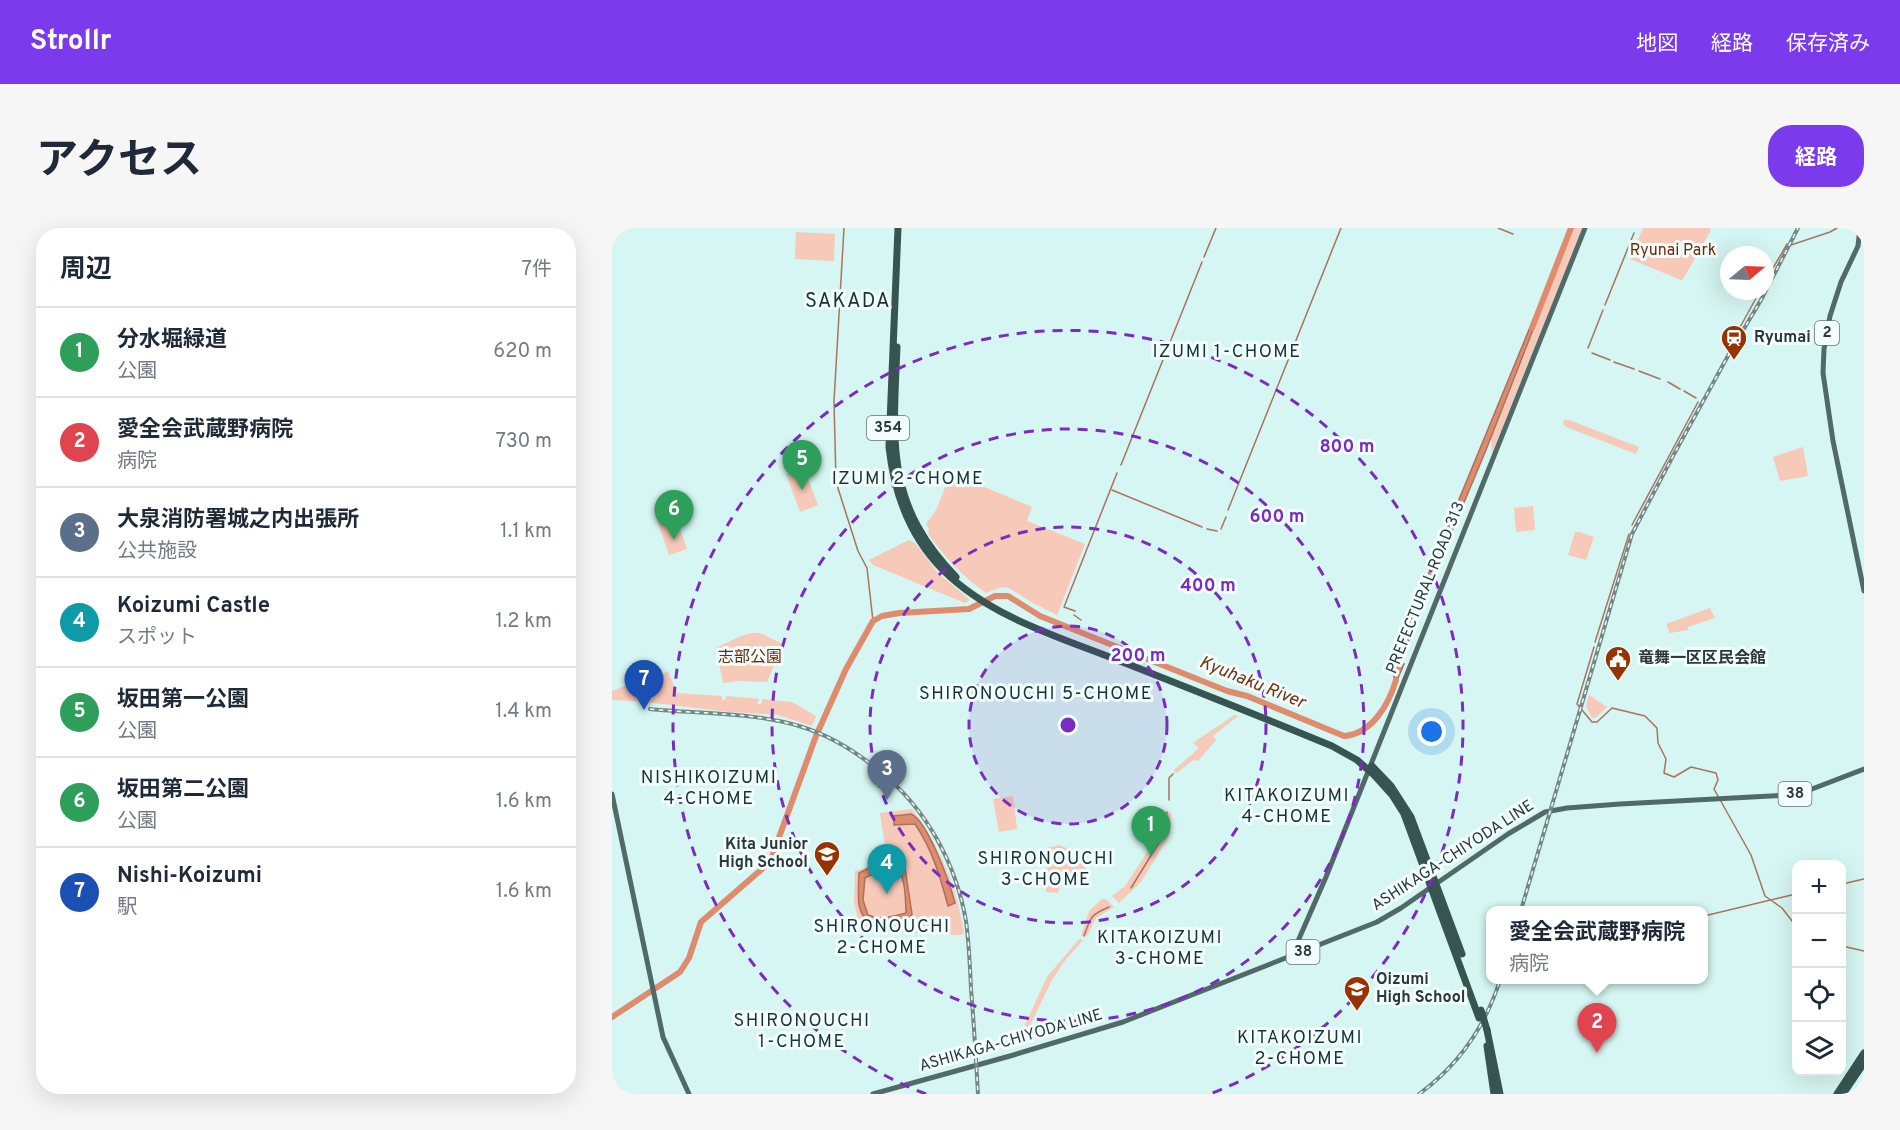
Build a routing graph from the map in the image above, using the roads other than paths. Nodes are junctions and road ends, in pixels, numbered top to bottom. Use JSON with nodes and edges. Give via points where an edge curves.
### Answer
{"nodes":[{"id":1,"x":900,"y":228,"type":"edge"},
{"id":2,"x":1585,"y":228,"type":"edge"},
{"id":3,"x":1862,"y":230,"type":"edge"},
{"id":4,"x":1864,"y":591,"type":"edge"},
{"id":5,"x":1369,"y":767,"type":"junction"},
{"id":6,"x":1864,"y":769,"type":"edge"},
{"id":7,"x":612,"y":795,"type":"edge"},
{"id":8,"x":1434,"y":885,"type":"junction"},
{"id":9,"x":1291,"y":957,"type":"junction"},
{"id":10,"x":1486,"y":1033,"type":"junction"},
{"id":11,"x":1864,"y":1053,"type":"edge"},
{"id":12,"x":1864,"y":1063,"type":"edge"},
{"id":13,"x":689,"y":1094,"type":"edge"},
{"id":14,"x":873,"y":1094,"type":"edge"},
{"id":15,"x":1494,"y":1094,"type":"edge"},
{"id":16,"x":1500,"y":1094,"type":"edge"},
{"id":17,"x":1837,"y":1094,"type":"edge"},
{"id":18,"x":1843,"y":1094,"type":"edge"}],
"edges":[{"from":1,"to":5,"type":"highway","number":"354","via":[[894,420],[897,473],[913,518],[956,576],[990,604],[1048,632],[1332,746]]},
{"from":2,"to":5,"type":"main road","name":"PREFECTURAL ROAD 313"},
{"from":3,"to":4,"type":"main road","number":"2","via":[[1830,316],[1823,373]]},
{"from":5,"to":8,"type":"highway","number":"354","via":[[1404,814]]},
{"from":5,"to":9,"type":"main road","name":"PREFECTURAL ROAD 313"},
{"from":6,"to":8,"type":"main road","name":"ASHIKAGA-CHIYODA LINE","number":"38","via":[[1800,793],[1545,812]]},
{"from":7,"to":13,"type":"main road","via":[[665,1043]]},
{"from":8,"to":9,"type":"main road","name":"ASHIKAGA-CHIYODA LINE","number":"38","via":[[1382,919]]},
{"from":8,"to":10,"type":"highway","number":"354","bridge":true},
{"from":9,"to":14,"type":"main road","name":"ASHIKAGA-CHIYODA LINE","number":"38","via":[[1123,1022]]},
{"from":10,"to":15,"type":"highway","number":"354"},
{"from":10,"to":16,"type":"highway","number":"354"},
{"from":11,"to":17,"type":"highway"},
{"from":12,"to":18,"type":"highway"}]}
